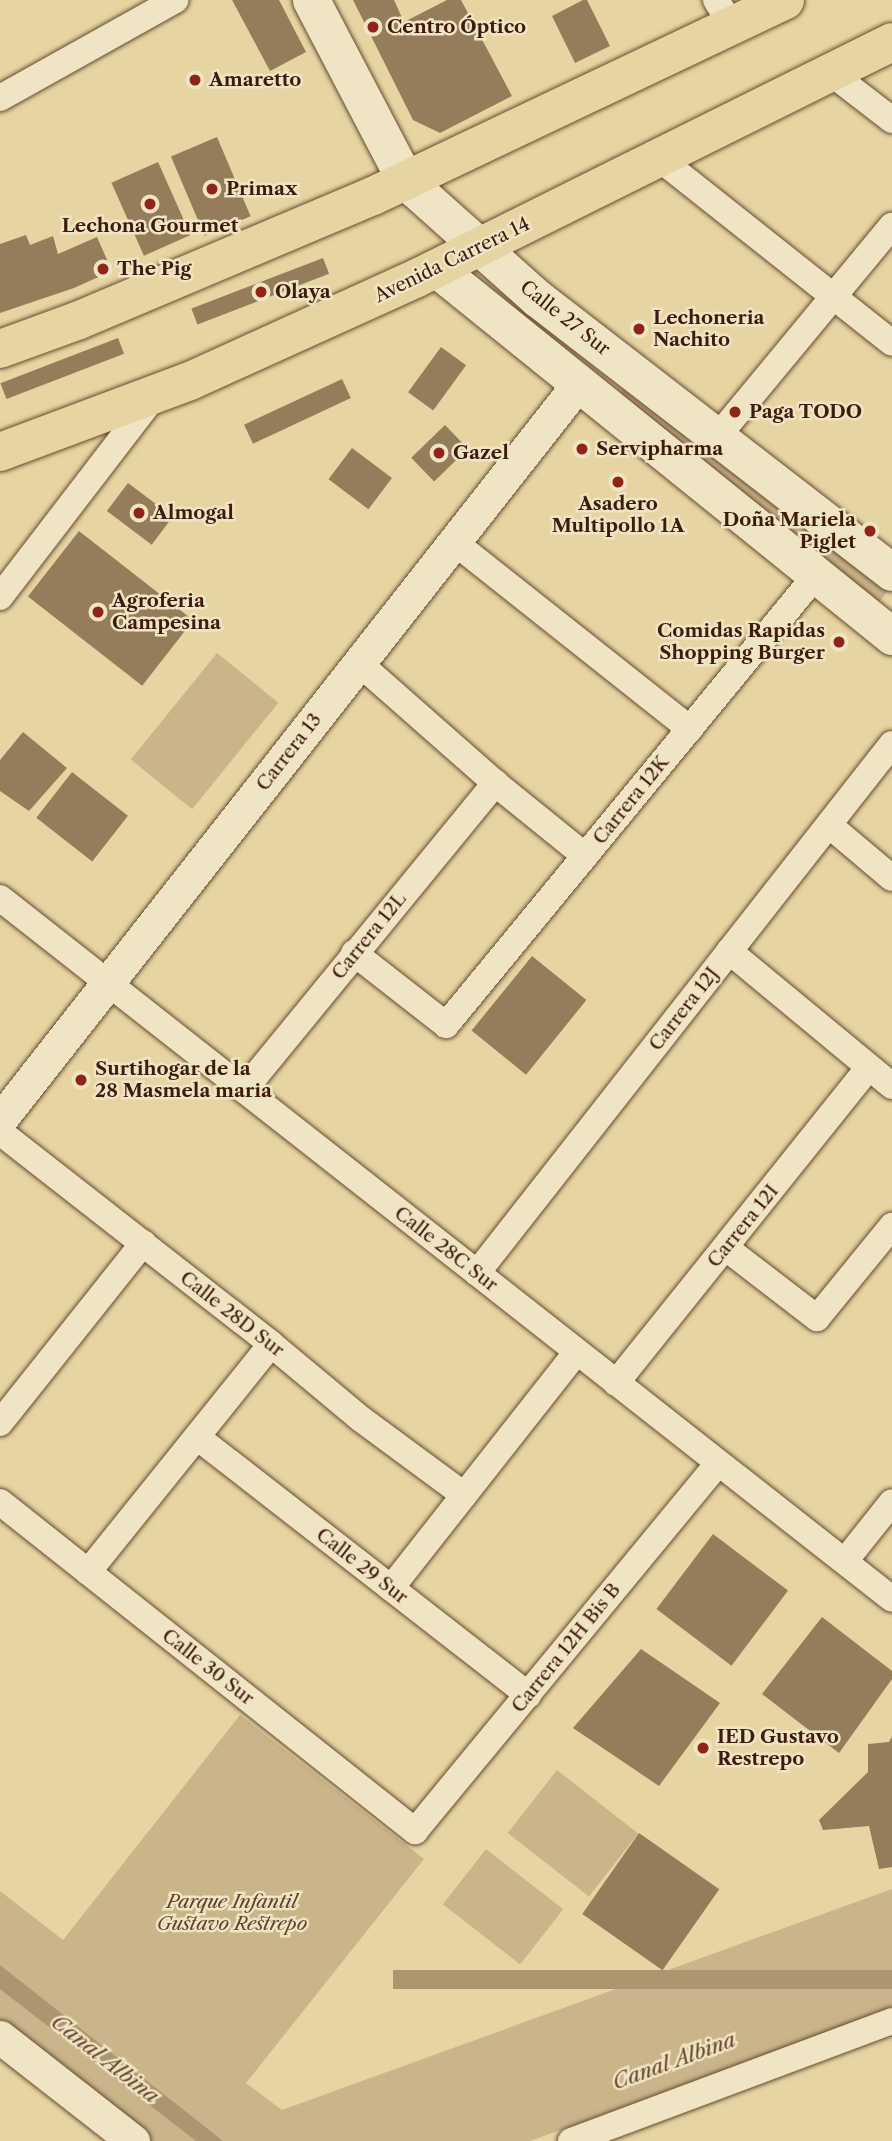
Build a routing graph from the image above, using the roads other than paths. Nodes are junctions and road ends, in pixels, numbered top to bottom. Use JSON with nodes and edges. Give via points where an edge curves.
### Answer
{"nodes":[{"id":1,"x":175,"y":0,"type":"edge"},
{"id":2,"x":312,"y":0,"type":"edge"},
{"id":3,"x":785,"y":0,"type":"edge"},
{"id":4,"x":724,"y":13,"type":"edge"},
{"id":5,"x":892,"y":42,"type":"edge"},
{"id":6,"x":831,"y":73,"type":"junction"},
{"id":7,"x":0,"y":98,"type":"edge"},
{"id":8,"x":892,"y":120,"type":"edge"},
{"id":9,"x":660,"y":159,"type":"junction"},
{"id":10,"x":407,"y":180,"type":"junction"},
{"id":11,"x":892,"y":226,"type":"edge"},
{"id":12,"x":479,"y":248,"type":"junction"},
{"id":13,"x":437,"y":269,"type":"junction"},
{"id":14,"x":833,"y":297,"type":"junction"},
{"id":15,"x":892,"y":343,"type":"edge"},
{"id":16,"x":0,"y":349,"type":"edge"},
{"id":17,"x":579,"y":383,"type":"junction"},
{"id":18,"x":155,"y":395,"type":"junction"},
{"id":19,"x":718,"y":436,"type":"junction"},
{"id":20,"x":0,"y":452,"type":"edge"},
{"id":21,"x":454,"y":542,"type":"junction"},
{"id":22,"x":892,"y":572,"type":"edge"},
{"id":23,"x":816,"y":575,"type":"junction"},
{"id":24,"x":0,"y":597,"type":"edge"},
{"id":25,"x":892,"y":636,"type":"edge"},
{"id":26,"x":359,"y":663,"type":"junction"},
{"id":27,"x":690,"y":729,"type":"junction"},
{"id":28,"x":892,"y":744,"type":"edge"},
{"id":29,"x":495,"y":783,"type":"junction"},
{"id":30,"x":829,"y":825,"type":"junction"},
{"id":31,"x":585,"y":856,"type":"junction"},
{"id":32,"x":892,"y":878,"type":"edge"},
{"id":33,"x":0,"y":898,"type":"edge"},
{"id":34,"x":729,"y":951,"type":"junction"},
{"id":35,"x":354,"y":953,"type":"junction"},
{"id":36,"x":108,"y":983,"type":"junction"},
{"id":37,"x":868,"y":1068,"type":"junction"},
{"id":38,"x":892,"y":1086,"type":"edge"},
{"id":39,"x":244,"y":1090,"type":"junction"},
{"id":40,"x":0,"y":1120,"type":"edge"},
{"id":41,"x":0,"y":1132,"type":"edge"},
{"id":42,"x":892,"y":1226,"type":"edge"},
{"id":43,"x":143,"y":1243,"type":"junction"},
{"id":44,"x":726,"y":1248,"type":"junction"},
{"id":45,"x":477,"y":1273,"type":"junction"},
{"id":46,"x":271,"y":1344,"type":"junction"},
{"id":47,"x":576,"y":1353,"type":"junction"},
{"id":48,"x":615,"y":1383,"type":"junction"},
{"id":49,"x":0,"y":1423,"type":"edge"},
{"id":50,"x":197,"y":1437,"type":"junction"},
{"id":51,"x":717,"y":1464,"type":"junction"},
{"id":52,"x":464,"y":1495,"type":"junction"},
{"id":53,"x":0,"y":1502,"type":"edge"},
{"id":54,"x":892,"y":1502,"type":"edge"},
{"id":55,"x":845,"y":1561,"type":"junction"},
{"id":56,"x":88,"y":1572,"type":"junction"},
{"id":57,"x":391,"y":1588,"type":"junction"},
{"id":58,"x":892,"y":1599,"type":"edge"},
{"id":59,"x":528,"y":1695,"type":"junction"},
{"id":60,"x":415,"y":1831,"type":"joint"},
{"id":61,"x":892,"y":2021,"type":"edge"},
{"id":62,"x":0,"y":2037,"type":"edge"},
{"id":63,"x":132,"y":2141,"type":"edge"},
{"id":64,"x":571,"y":2141,"type":"edge"}],
"edges":[{"from":1,"to":7,"type":"street"},
{"from":2,"to":10,"type":"main road","name":"Calle 27 Sur"},
{"from":3,"to":4,"type":"main road"},
{"from":4,"to":10,"type":"main road"},
{"from":5,"to":6,"type":"main road","name":"Avenida Carrera 14"},
{"from":6,"to":8,"type":"street"},
{"from":6,"to":9,"type":"main road","name":"Avenida Carrera 14"},
{"from":9,"to":12,"type":"main road","name":"Avenida Carrera 14"},
{"from":9,"to":14,"type":"street"},
{"from":10,"to":12,"type":"main road","name":"Calle 27 Sur"},
{"from":10,"to":16,"type":"main road","via":[[89,316]]},
{"from":11,"to":14,"type":"street"},
{"from":12,"to":13,"type":"main road","name":"Avenida Carrera 14"},
{"from":12,"to":19,"type":"main road","name":"Calle 27 Sur"},
{"from":13,"to":17,"type":"main road"},
{"from":13,"to":18,"type":"main road","name":"Avenida Carrera 14"},
{"from":14,"to":15,"type":"street"},
{"from":14,"to":19,"type":"street"},
{"from":17,"to":21,"type":"street","name":"Carrera 13"},
{"from":17,"to":23,"type":"main road"},
{"from":18,"to":20,"type":"main road","name":"Avenida Carrera 14"},
{"from":18,"to":24,"type":"street"},
{"from":19,"to":22,"type":"main road","name":"Calle 27 Sur"},
{"from":21,"to":26,"type":"street","name":"Carrera 13"},
{"from":21,"to":27,"type":"street"},
{"from":23,"to":25,"type":"main road"},
{"from":23,"to":27,"type":"street","name":"Carrera 12K"},
{"from":26,"to":29,"type":"street"},
{"from":26,"to":36,"type":"street","name":"Carrera 13"},
{"from":27,"to":31,"type":"street","name":"Carrera 12K"},
{"from":28,"to":30,"type":"street","name":"Carrera 12J"},
{"from":29,"to":31,"type":"street"},
{"from":29,"to":35,"type":"street","name":"Carrera 12L"},
{"from":30,"to":32,"type":"street"},
{"from":30,"to":34,"type":"street","name":"Carrera 12J"},
{"from":31,"to":35,"type":"street","name":"Carrera 12K","via":[[446,1025]]},
{"from":33,"to":36,"type":"street","name":"Calle 28C Sur"},
{"from":34,"to":37,"type":"street"},
{"from":34,"to":45,"type":"street","name":"Carrera 12J"},
{"from":35,"to":39,"type":"street","name":"Carrera 12L"},
{"from":36,"to":39,"type":"street","name":"Calle 28C Sur"},
{"from":36,"to":40,"type":"street","name":"Carrera 13"},
{"from":37,"to":38,"type":"street"},
{"from":37,"to":44,"type":"street","name":"Carrera 12I"},
{"from":39,"to":45,"type":"street","name":"Calle 28C Sur"},
{"from":41,"to":43,"type":"street","name":"Calle 28D Sur"},
{"from":42,"to":44,"type":"street","via":[[817,1318]]},
{"from":43,"to":46,"type":"street","name":"Calle 28D Sur"},
{"from":43,"to":49,"type":"street"},
{"from":44,"to":48,"type":"street","name":"Carrera 12I"},
{"from":45,"to":47,"type":"street","name":"Calle 28C Sur"},
{"from":46,"to":50,"type":"street"},
{"from":46,"to":52,"type":"street","name":"Calle 28D Sur","via":[[361,1419]]},
{"from":47,"to":48,"type":"street","name":"Calle 28C Sur"},
{"from":47,"to":52,"type":"street"},
{"from":48,"to":51,"type":"street","name":"Calle 28C Sur"},
{"from":50,"to":56,"type":"street"},
{"from":50,"to":57,"type":"street","name":"Calle 29 Sur"},
{"from":51,"to":55,"type":"street","name":"Calle 28C Sur"},
{"from":51,"to":59,"type":"street","name":"Carrera 12H Bis B"},
{"from":52,"to":57,"type":"street"},
{"from":53,"to":56,"type":"street","name":"Calle 30 Sur"},
{"from":54,"to":55,"type":"street"},
{"from":55,"to":58,"type":"street","name":"Calle 28C Sur"},
{"from":56,"to":60,"type":"street","name":"Calle 30 Sur"},
{"from":57,"to":59,"type":"street","name":"Calle 29 Sur"},
{"from":59,"to":60,"type":"street","name":"Carrera 12H Bis B"},
{"from":61,"to":64,"type":"street"},
{"from":62,"to":63,"type":"street"}]}
